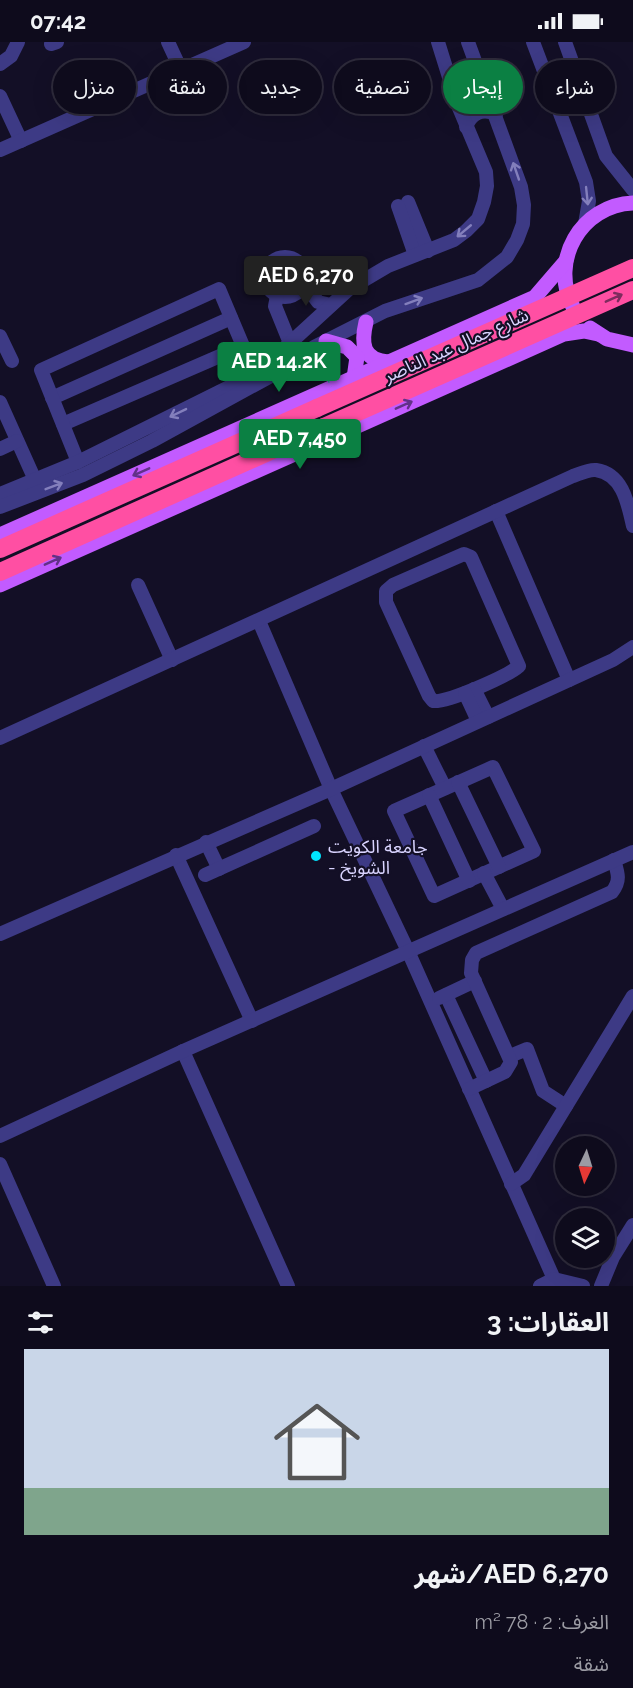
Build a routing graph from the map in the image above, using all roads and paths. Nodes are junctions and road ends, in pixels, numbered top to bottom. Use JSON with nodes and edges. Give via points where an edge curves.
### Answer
{"nodes":[{"id":1,"x":18,"y":42,"type":"edge"},
{"id":2,"x":168,"y":42,"type":"edge"},
{"id":3,"x":244,"y":42,"type":"edge"},
{"id":4,"x":438,"y":42,"type":"edge"},
{"id":5,"x":468,"y":42,"type":"edge"},
{"id":6,"x":533,"y":42,"type":"edge"},
{"id":7,"x":565,"y":42,"type":"edge"},
{"id":8,"x":176,"y":60,"type":"edge"},
{"id":9,"x":203,"y":60,"type":"edge"},
{"id":10,"x":444,"y":60,"type":"edge"},
{"id":11,"x":475,"y":60,"type":"edge"},
{"id":12,"x":0,"y":64,"type":"edge"},
{"id":13,"x":148,"y":84,"type":"edge"},
{"id":14,"x":0,"y":96,"type":"edge"},
{"id":15,"x":461,"y":114,"type":"edge"},
{"id":16,"x":477,"y":114,"type":"edge"},
{"id":17,"x":496,"y":114,"type":"edge"},
{"id":18,"x":466,"y":127,"type":"junction"},
{"id":19,"x":21,"y":141,"type":"junction"},
{"id":20,"x":0,"y":150,"type":"edge"},
{"id":21,"x":633,"y":190,"type":"edge"},
{"id":22,"x":633,"y":203,"type":"edge"},
{"id":23,"x":403,"y":204,"type":"dead end"},
{"id":24,"x":585,"y":224,"type":"junction"},
{"id":25,"x":422,"y":253,"type":"junction"},
{"id":26,"x":566,"y":261,"type":"junction"},
{"id":27,"x":633,"y":268,"type":"edge"},
{"id":28,"x":304,"y":283,"type":"junction"},
{"id":29,"x":633,"y":290,"type":"edge"},
{"id":30,"x":277,"y":296,"type":"junction"},
{"id":31,"x":331,"y":305,"type":"junction"},
{"id":32,"x":231,"y":318,"type":"junction"},
{"id":33,"x":366,"y":322,"type":"junction"},
{"id":34,"x":598,"y":334,"type":"junction"},
{"id":35,"x":0,"y":336,"type":"edge"},
{"id":36,"x":326,"y":341,"type":"junction"},
{"id":37,"x":615,"y":342,"type":"junction"},
{"id":38,"x":290,"y":343,"type":"junction"},
{"id":39,"x":633,"y":345,"type":"edge"},
{"id":40,"x":243,"y":346,"type":"junction"},
{"id":41,"x":633,"y":353,"type":"edge"},
{"id":42,"x":12,"y":362,"type":"dead end"},
{"id":43,"x":388,"y":362,"type":"junction"},
{"id":44,"x":258,"y":370,"type":"junction"},
{"id":45,"x":354,"y":378,"type":"junction"},
{"id":46,"x":52,"y":398,"type":"junction"},
{"id":47,"x":2,"y":412,"type":"edge"},
{"id":48,"x":63,"y":424,"type":"junction"},
{"id":49,"x":17,"y":441,"type":"junction"},
{"id":50,"x":0,"y":448,"type":"edge"},
{"id":51,"x":78,"y":462,"type":"junction"},
{"id":52,"x":35,"y":480,"type":"junction"},
{"id":53,"x":0,"y":494,"type":"edge"},
{"id":54,"x":0,"y":507,"type":"edge"},
{"id":55,"x":496,"y":511,"type":"junction"},
{"id":56,"x":633,"y":526,"type":"edge"},
{"id":57,"x":0,"y":535,"type":"edge"},
{"id":58,"x":0,"y":549,"type":"edge"},
{"id":59,"x":412,"y":549,"type":"junction"},
{"id":60,"x":0,"y":572,"type":"edge"},
{"id":61,"x":423,"y":572,"type":"junction"},
{"id":62,"x":0,"y":585,"type":"edge"},
{"id":63,"x":138,"y":585,"type":"dead end"},
{"id":64,"x":259,"y":621,"type":"junction"},
{"id":65,"x":633,"y":647,"type":"edge"},
{"id":66,"x":633,"y":658,"type":"edge"},
{"id":67,"x":172,"y":660,"type":"junction"},
{"id":68,"x":613,"y":660,"type":"junction"},
{"id":69,"x":569,"y":680,"type":"junction"},
{"id":70,"x":469,"y":691,"type":"junction"},
{"id":71,"x":483,"y":719,"type":"junction"},
{"id":72,"x":0,"y":738,"type":"edge"},
{"id":73,"x":424,"y":746,"type":"junction"},
{"id":74,"x":451,"y":785,"type":"junction"},
{"id":75,"x":331,"y":789,"type":"junction"},
{"id":76,"x":429,"y":795,"type":"junction"},
{"id":77,"x":314,"y":826,"type":"dead end"},
{"id":78,"x":206,"y":842,"type":"junction"},
{"id":79,"x":633,"y":852,"type":"edge"},
{"id":80,"x":176,"y":855,"type":"junction"},
{"id":81,"x":614,"y":860,"type":"junction"},
{"id":82,"x":499,"y":867,"type":"junction"},
{"id":83,"x":219,"y":869,"type":"junction"},
{"id":84,"x":484,"y":873,"type":"junction"},
{"id":85,"x":205,"y":875,"type":"dead end"},
{"id":86,"x":468,"y":881,"type":"junction"},
{"id":87,"x":503,"y":909,"type":"junction"},
{"id":88,"x":0,"y":934,"type":"edge"},
{"id":89,"x":408,"y":951,"type":"junction"},
{"id":90,"x":475,"y":981,"type":"junction"},
{"id":91,"x":446,"y":995,"type":"junction"},
{"id":92,"x":633,"y":996,"type":"edge"},
{"id":93,"x":430,"y":1001,"type":"junction"},
{"id":94,"x":252,"y":1021,"type":"junction"},
{"id":95,"x":183,"y":1051,"type":"junction"},
{"id":96,"x":510,"y":1056,"type":"junction"},
{"id":97,"x":486,"y":1081,"type":"junction"},
{"id":98,"x":469,"y":1089,"type":"junction"},
{"id":99,"x":566,"y":1106,"type":"junction"},
{"id":100,"x":0,"y":1136,"type":"edge"},
{"id":101,"x":0,"y":1164,"type":"edge"},
{"id":102,"x":511,"y":1184,"type":"junction"},
{"id":103,"x":633,"y":1224,"type":"edge"},
{"id":104,"x":554,"y":1279,"type":"junction"},
{"id":105,"x":54,"y":1286,"type":"edge"},
{"id":106,"x":288,"y":1286,"type":"edge"},
{"id":107,"x":540,"y":1286,"type":"edge"},
{"id":108,"x":583,"y":1286,"type":"edge"},
{"id":109,"x":601,"y":1286,"type":"edge"}],
"edges":[{"from":1,"to":12,"type":"street","via":[[11,56]]},
{"from":2,"to":8,"type":"street"},
{"from":3,"to":9,"type":"street"},
{"from":4,"to":10,"type":"street"},
{"from":5,"to":11,"type":"street"},
{"from":6,"to":24,"type":"street","one_way":true,"via":[[586,182],[589,201]]},
{"from":7,"to":21,"type":"street","via":[[606,156]]},
{"from":13,"to":19,"type":"street"},
{"from":14,"to":19,"type":"street"},
{"from":15,"to":18,"type":"street"},
{"from":16,"to":18,"type":"street"},
{"from":33,"to":17,"type":"street","one_way":true,"via":[[385,311],[478,280],[512,248],[525,205]]},
{"from":18,"to":25,"type":"street","one_way":true,"via":[[486,172],[484,202],[478,219],[466,231]]},
{"from":19,"to":20,"type":"street"},
{"from":22,"to":24,"type":"main road","via":[[604,210]]},
{"from":23,"to":25,"type":"street"},
{"from":24,"to":26,"type":"main road"},
{"from":25,"to":31,"type":"street","via":[[388,266]]},
{"from":26,"to":34,"type":"main road","via":[[565,282],[570,302]]},
{"from":26,"to":43,"type":"main road","via":[[535,297]]},
{"from":27,"to":58,"type":"highway","name":"شارع جمال عبد الناصر","bridge":true},
{"from":28,"to":30,"type":"street","via":[[293,295]]},
{"from":28,"to":30,"type":"street","via":[[304,272],[298,262],[276,260],[268,267],[265,278],[268,288]]},
{"from":28,"to":31,"type":"street","via":[[318,302]]},
{"from":60,"to":29,"type":"highway","name":"شارع جمال عبد الناصر","one_way":true,"bridge":true},
{"from":30,"to":38,"type":"street","via":[[275,306]]},
{"from":31,"to":38,"type":"street"},
{"from":32,"to":40,"type":"street"},
{"from":32,"to":46,"type":"street"},
{"from":32,"to":46,"type":"street","via":[[219,289],[208,293],[41,370]]},
{"from":33,"to":36,"type":"street"},
{"from":33,"to":43,"type":"main road","via":[[362,339],[366,350],[375,360]]},
{"from":34,"to":37,"type":"main road"},
{"from":62,"to":34,"type":"main road","one_way":true,"via":[[564,334]]},
{"from":35,"to":42,"type":"street"},
{"from":36,"to":45,"type":"main road","via":[[348,347],[357,357]]},
{"from":54,"to":36,"type":"street","one_way":true,"via":[[152,441]]},
{"from":37,"to":39,"type":"main road"},
{"from":37,"to":41,"type":"street"},
{"from":38,"to":44,"type":"street"},
{"from":40,"to":44,"type":"street"},
{"from":40,"to":48,"type":"street"},
{"from":43,"to":45,"type":"main road"},
{"from":44,"to":51,"type":"street","one_way":true},
{"from":45,"to":57,"type":"main road","one_way":true},
{"from":46,"to":48,"type":"street"},
{"from":47,"to":49,"type":"street"},
{"from":48,"to":51,"type":"street"},
{"from":49,"to":50,"type":"street"},
{"from":49,"to":52,"type":"street"},
{"from":51,"to":52,"type":"street"},
{"from":52,"to":53,"type":"street"},
{"from":55,"to":56,"type":"street","via":[[594,469],[610,475],[626,494]]},
{"from":55,"to":59,"type":"street"},
{"from":55,"to":69,"type":"street"},
{"from":59,"to":61,"type":"street"},
{"from":59,"to":64,"type":"street"},
{"from":61,"to":70,"type":"street","via":[[393,585],[386,591],[386,602],[433,701],[441,702]]},
{"from":61,"to":70,"type":"street","via":[[468,555],[519,662],[517,668]]},
{"from":63,"to":67,"type":"street"},
{"from":64,"to":67,"type":"street"},
{"from":64,"to":75,"type":"street"},
{"from":65,"to":68,"type":"street"},
{"from":66,"to":68,"type":"street"},
{"from":67,"to":72,"type":"street"},
{"from":68,"to":69,"type":"street"},
{"from":69,"to":71,"type":"street"},
{"from":70,"to":71,"type":"street"},
{"from":71,"to":73,"type":"street"},
{"from":73,"to":74,"type":"street"},
{"from":73,"to":75,"type":"street"},
{"from":74,"to":76,"type":"street"},
{"from":74,"to":82,"type":"street"},
{"from":74,"to":82,"type":"street","via":[[493,767],[534,851]]},
{"from":75,"to":78,"type":"street"},
{"from":75,"to":89,"type":"street"},
{"from":76,"to":86,"type":"street"},
{"from":76,"to":86,"type":"street","via":[[394,811],[434,896]]},
{"from":77,"to":83,"type":"street"},
{"from":78,"to":80,"type":"street"},
{"from":78,"to":83,"type":"street"},
{"from":79,"to":81,"type":"street"},
{"from":80,"to":88,"type":"street"},
{"from":80,"to":94,"type":"street"},
{"from":81,"to":87,"type":"street"},
{"from":81,"to":90,"type":"street","via":[[619,877],[612,892],[476,953],[471,966]]},
{"from":82,"to":84,"type":"street"},
{"from":83,"to":85,"type":"street"},
{"from":84,"to":86,"type":"street"},
{"from":84,"to":87,"type":"street"},
{"from":87,"to":89,"type":"street"},
{"from":89,"to":93,"type":"street"},
{"from":89,"to":94,"type":"street"},
{"from":90,"to":91,"type":"street"},
{"from":90,"to":96,"type":"street"},
{"from":91,"to":93,"type":"street"},
{"from":91,"to":97,"type":"street"},
{"from":92,"to":99,"type":"street"},
{"from":93,"to":98,"type":"street"},
{"from":94,"to":95,"type":"street"},
{"from":95,"to":100,"type":"street"},
{"from":95,"to":106,"type":"street"},
{"from":96,"to":97,"type":"street","via":[[505,1072]]},
{"from":96,"to":99,"type":"street","via":[[527,1048],[543,1091]]},
{"from":97,"to":98,"type":"street"},
{"from":98,"to":102,"type":"street"},
{"from":99,"to":102,"type":"street","via":[[524,1175]]},
{"from":101,"to":105,"type":"street"},
{"from":102,"to":104,"type":"street"},
{"from":103,"to":109,"type":"street"},
{"from":104,"to":107,"type":"street"},
{"from":104,"to":108,"type":"street"}]}
